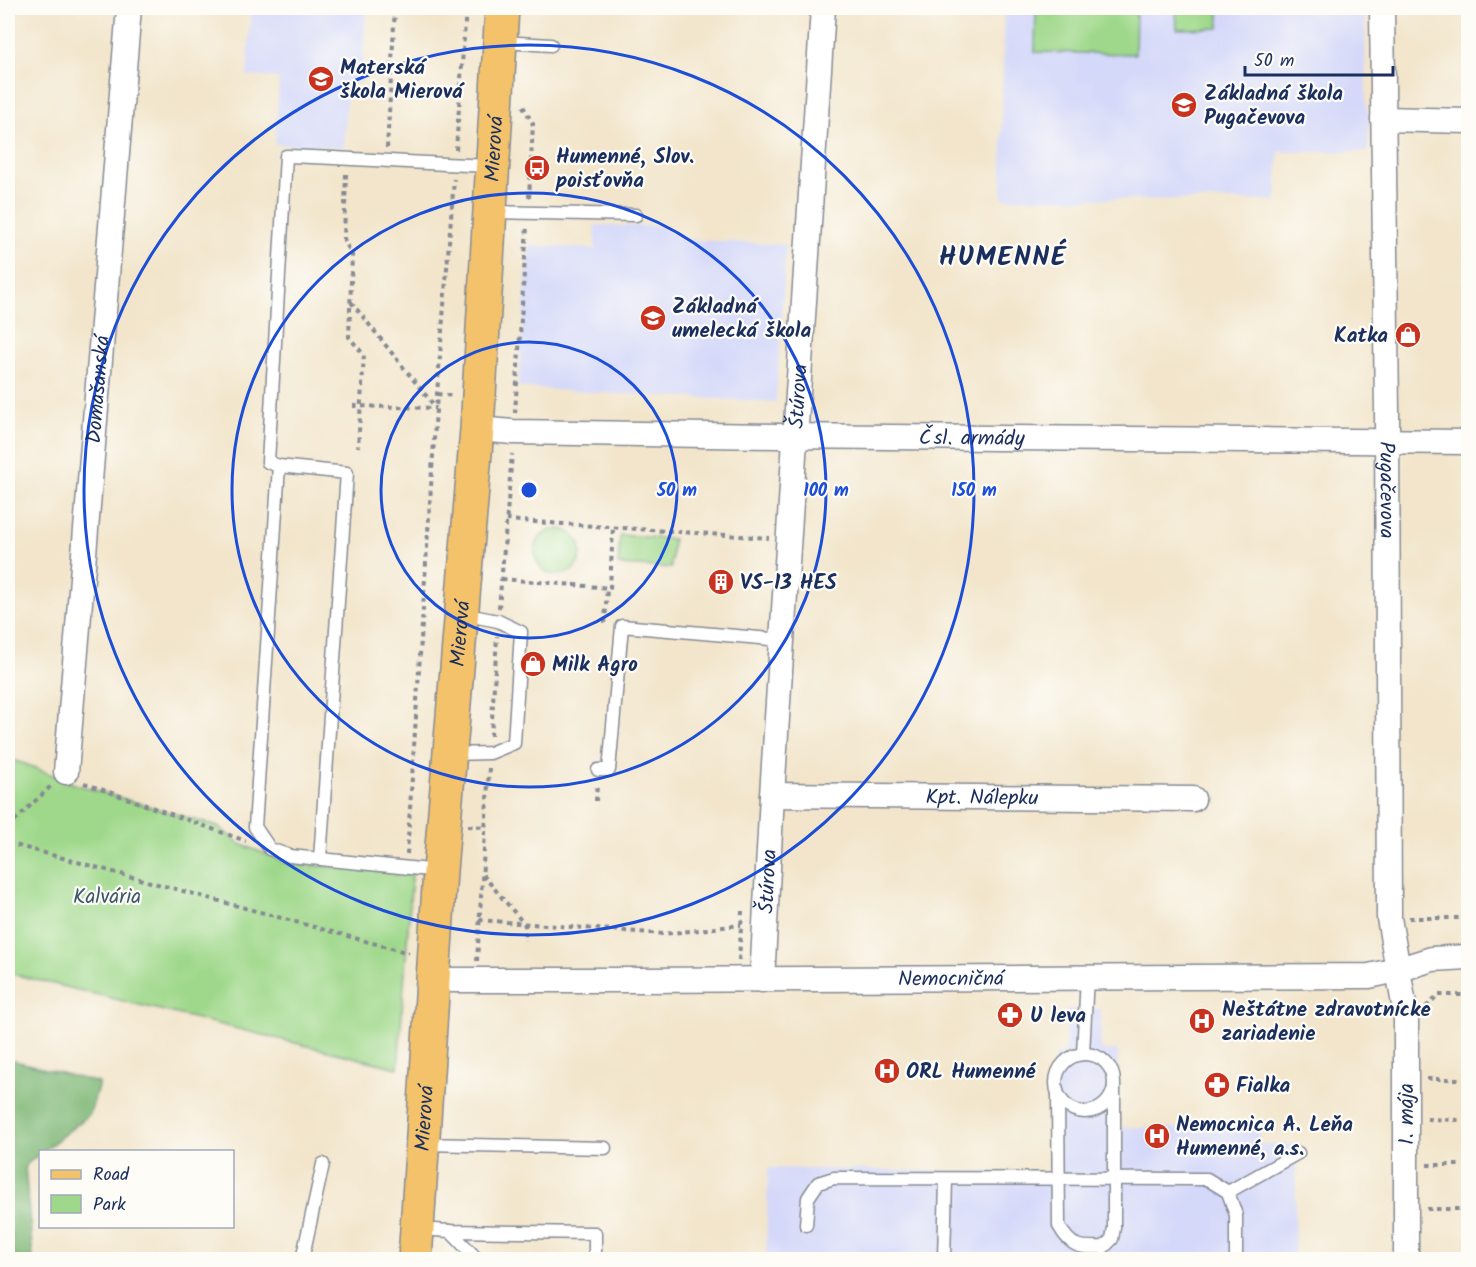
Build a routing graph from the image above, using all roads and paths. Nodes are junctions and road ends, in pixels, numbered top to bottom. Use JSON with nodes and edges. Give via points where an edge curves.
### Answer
{"nodes":[{"id":1,"x":129,"y":8,"type":"edge"},
{"id":2,"x":395,"y":8,"type":"edge"},
{"id":3,"x":466,"y":8,"type":"edge"},
{"id":4,"x":502,"y":8,"type":"edge"},
{"id":5,"x":823,"y":8,"type":"edge"},
{"id":6,"x":1382,"y":8,"type":"edge"},
{"id":7,"x":500,"y":41,"type":"junction"},
{"id":8,"x":551,"y":45,"type":"dead end"},
{"id":9,"x":519,"y":100,"type":"dead end"},
{"id":10,"x":1383,"y":119,"type":"junction"},
{"id":11,"x":1468,"y":121,"type":"edge"},
{"id":12,"x":347,"y":158,"type":"junction"},
{"id":13,"x":386,"y":161,"type":"junction"},
{"id":14,"x":455,"y":165,"type":"junction"},
{"id":15,"x":494,"y":166,"type":"junction"},
{"id":16,"x":490,"y":212,"type":"junction"},
{"id":17,"x":528,"y":213,"type":"junction"},
{"id":18,"x":636,"y":215,"type":"dead end"},
{"id":19,"x":351,"y":301,"type":"junction"},
{"id":20,"x":437,"y":394,"type":"junction"},
{"id":21,"x":456,"y":396,"type":"dead end"},
{"id":22,"x":353,"y":406,"type":"dead end"},
{"id":23,"x":360,"y":406,"type":"junction"},
{"id":24,"x":436,"y":408,"type":"junction"},
{"id":25,"x":514,"y":414,"type":"dead end"},
{"id":26,"x":477,"y":429,"type":"junction"},
{"id":27,"x":795,"y":436,"type":"junction"},
{"id":28,"x":1386,"y":441,"type":"junction"},
{"id":29,"x":1468,"y":442,"type":"edge"},
{"id":30,"x":512,"y":446,"type":"dead end"},
{"id":31,"x":358,"y":447,"type":"dead end"},
{"id":32,"x":279,"y":466,"type":"junction"},
{"id":33,"x":506,"y":520,"type":"junction"},
{"id":34,"x":613,"y":527,"type":"junction"},
{"id":35,"x":774,"y":539,"type":"dead end"},
{"id":36,"x":502,"y":579,"type":"junction"},
{"id":37,"x":461,"y":614,"type":"junction"},
{"id":38,"x":498,"y":621,"type":"junction"},
{"id":39,"x":782,"y":640,"type":"junction"},
{"id":40,"x":490,"y":753,"type":"junction"},
{"id":41,"x":450,"y":754,"type":"junction"},
{"id":42,"x":598,"y":770,"type":"dead end"},
{"id":43,"x":66,"y":772,"type":"junction"},
{"id":44,"x":772,"y":795,"type":"junction"},
{"id":45,"x":1192,"y":799,"type":"dead end"},
{"id":46,"x":464,"y":826,"type":"dead end"},
{"id":47,"x":8,"y":827,"type":"edge"},
{"id":48,"x":485,"y":827,"type":"junction"},
{"id":49,"x":8,"y":843,"type":"edge"},
{"id":50,"x":270,"y":849,"type":"junction"},
{"id":51,"x":320,"y":859,"type":"junction"},
{"id":52,"x":406,"y":868,"type":"junction"},
{"id":53,"x":440,"y":871,"type":"junction"},
{"id":54,"x":483,"y":875,"type":"junction"},
{"id":55,"x":1389,"y":918,"type":"junction"},
{"id":56,"x":1468,"y":918,"type":"edge"},
{"id":57,"x":479,"y":920,"type":"junction"},
{"id":58,"x":525,"y":925,"type":"junction"},
{"id":59,"x":741,"y":925,"type":"dead end"},
{"id":60,"x":525,"y":941,"type":"dead end"},
{"id":61,"x":406,"y":953,"type":"dead end"},
{"id":62,"x":1468,"y":957,"type":"edge"},
{"id":63,"x":476,"y":970,"type":"dead end"},
{"id":64,"x":1397,"y":970,"type":"junction"},
{"id":65,"x":1087,"y":977,"type":"junction"},
{"id":66,"x":432,"y":980,"type":"junction"},
{"id":67,"x":762,"y":980,"type":"junction"},
{"id":68,"x":1468,"y":995,"type":"edge"},
{"id":69,"x":1406,"y":1016,"type":"junction"},
{"id":70,"x":1083,"y":1054,"type":"junction"},
{"id":71,"x":1417,"y":1079,"type":"dead end"},
{"id":72,"x":1462,"y":1079,"type":"dead end"},
{"id":73,"x":1114,"y":1086,"type":"junction"},
{"id":74,"x":1058,"y":1095,"type":"junction"},
{"id":75,"x":1417,"y":1119,"type":"dead end"},
{"id":76,"x":1462,"y":1120,"type":"dead end"},
{"id":77,"x":423,"y":1144,"type":"junction"},
{"id":78,"x":605,"y":1148,"type":"dead end"},
{"id":79,"x":1298,"y":1153,"type":"dead end"},
{"id":80,"x":322,"y":1164,"type":"dead end"},
{"id":81,"x":1418,"y":1165,"type":"dead end"},
{"id":82,"x":1462,"y":1165,"type":"dead end"},
{"id":83,"x":946,"y":1179,"type":"junction"},
{"id":84,"x":1058,"y":1179,"type":"junction"},
{"id":85,"x":1114,"y":1179,"type":"junction"},
{"id":86,"x":1228,"y":1192,"type":"junction"},
{"id":87,"x":1418,"y":1209,"type":"dead end"},
{"id":88,"x":1468,"y":1209,"type":"edge"},
{"id":89,"x":806,"y":1225,"type":"dead end"},
{"id":90,"x":450,"y":1231,"type":"junction"},
{"id":91,"x":416,"y":1244,"type":"edge"},
{"id":92,"x":302,"y":1260,"type":"edge"},
{"id":93,"x":478,"y":1260,"type":"edge"},
{"id":94,"x":595,"y":1260,"type":"edge"},
{"id":95,"x":944,"y":1260,"type":"edge"},
{"id":96,"x":1236,"y":1260,"type":"edge"},
{"id":97,"x":1406,"y":1260,"type":"edge"}],
"edges":[{"from":1,"to":43,"type":"street","name":"Domašanská"},
{"from":2,"to":13,"type":"path"},
{"from":3,"to":14,"type":"path"},
{"from":4,"to":7,"type":"main road","name":"Mierová"},
{"from":5,"to":27,"type":"street","name":"Štúrova"},
{"from":6,"to":10,"type":"street","name":"Pugačevova"},
{"from":7,"to":8,"type":"lane"},
{"from":7,"to":15,"type":"main road","name":"Mierová"},
{"from":9,"to":17,"type":"path","via":[[533,124]]},
{"from":10,"to":11,"type":"street"},
{"from":10,"to":28,"type":"street","name":"Pugačevova"},
{"from":12,"to":13,"type":"lane"},
{"from":12,"to":19,"type":"path","via":[[344,238],[352,255]]},
{"from":12,"to":32,"type":"lane","via":[[286,156],[268,462]]},
{"from":13,"to":14,"type":"lane"},
{"from":14,"to":15,"type":"lane"},
{"from":14,"to":20,"type":"path"},
{"from":15,"to":16,"type":"main road","name":"Mierová"},
{"from":16,"to":17,"type":"lane"},
{"from":16,"to":26,"type":"main road","name":"Mierová"},
{"from":17,"to":18,"type":"lane"},
{"from":17,"to":25,"type":"path"},
{"from":19,"to":23,"type":"path","via":[[349,337],[364,355]]},
{"from":19,"to":24,"type":"path"},
{"from":20,"to":21,"type":"path"},
{"from":20,"to":24,"type":"path"},
{"from":22,"to":23,"type":"path"},
{"from":23,"to":24,"type":"path"},
{"from":23,"to":31,"type":"path"},
{"from":24,"to":52,"type":"path"},
{"from":26,"to":27,"type":"street","name":"Čsl. armády"},
{"from":26,"to":37,"type":"main road","name":"Mierová"},
{"from":27,"to":28,"type":"street","name":"Čsl. armády"},
{"from":27,"to":39,"type":"street","name":"Štúrova"},
{"from":28,"to":29,"type":"street","name":"Čsl. armády"},
{"from":28,"to":55,"type":"street","name":"Pugačevova"},
{"from":30,"to":33,"type":"path"},
{"from":32,"to":50,"type":"lane","via":[[255,827]]},
{"from":32,"to":51,"type":"lane","via":[[347,473]]},
{"from":33,"to":34,"type":"path"},
{"from":33,"to":36,"type":"path"},
{"from":34,"to":35,"type":"path"},
{"from":34,"to":36,"type":"path","via":[[610,588]]},
{"from":36,"to":38,"type":"path"},
{"from":37,"to":38,"type":"lane"},
{"from":37,"to":41,"type":"main road","name":"Mierová"},
{"from":38,"to":40,"type":"path"},
{"from":38,"to":40,"type":"lane","via":[[521,632],[514,743]]},
{"from":39,"to":42,"type":"lane","via":[[622,626],[609,770]]},
{"from":39,"to":44,"type":"street","name":"Štúrova"},
{"from":40,"to":41,"type":"lane"},
{"from":40,"to":48,"type":"path"},
{"from":41,"to":53,"type":"main road","name":"Mierová"},
{"from":43,"to":47,"type":"path"},
{"from":43,"to":50,"type":"path","via":[[77,781]]},
{"from":44,"to":45,"type":"street","name":"Kpt. Nálepku"},
{"from":44,"to":67,"type":"street","name":"Štúrova"},
{"from":46,"to":48,"type":"path"},
{"from":48,"to":54,"type":"path"},
{"from":49,"to":61,"type":"path"},
{"from":50,"to":51,"type":"lane"},
{"from":51,"to":52,"type":"lane"},
{"from":52,"to":53,"type":"lane"},
{"from":53,"to":66,"type":"main road","name":"Mierová"},
{"from":54,"to":57,"type":"path"},
{"from":54,"to":58,"type":"path"},
{"from":55,"to":56,"type":"path"},
{"from":55,"to":64,"type":"street","name":"Pugačevova"},
{"from":57,"to":58,"type":"path"},
{"from":57,"to":63,"type":"path","via":[[481,938]]},
{"from":58,"to":59,"type":"path","via":[[664,934]]},
{"from":58,"to":60,"type":"path"},
{"from":62,"to":64,"type":"street","name":"Nemocničná","via":[[1432,959]]},
{"from":64,"to":65,"type":"street","name":"Nemocničná","via":[[1369,976]]},
{"from":64,"to":69,"type":"street","name":"1. mája"},
{"from":65,"to":67,"type":"street","name":"Nemocničná"},
{"from":65,"to":70,"type":"lane"},
{"from":66,"to":67,"type":"street","name":"Nemocničná"},
{"from":66,"to":77,"type":"main road","name":"Mierová"},
{"from":68,"to":69,"type":"path","via":[[1438,995],[1417,1016]]},
{"from":69,"to":97,"type":"street","name":"1. mája"},
{"from":70,"to":73,"type":"lane","via":[[1094,1055],[1110,1067]]},
{"from":70,"to":74,"type":"lane","via":[[1066,1060],[1060,1068]]},
{"from":71,"to":72,"type":"path"},
{"from":73,"to":74,"type":"lane","via":[[1106,1104],[1088,1113],[1070,1109]]},
{"from":73,"to":85,"type":"lane"},
{"from":74,"to":84,"type":"lane"},
{"from":75,"to":76,"type":"path"},
{"from":77,"to":78,"type":"lane"},
{"from":77,"to":91,"type":"main road","name":"Mierová"},
{"from":79,"to":86,"type":"lane"},
{"from":80,"to":92,"type":"lane"},
{"from":81,"to":82,"type":"path"},
{"from":83,"to":84,"type":"lane"},
{"from":83,"to":89,"type":"lane","via":[[834,1178],[818,1183],[808,1198]]},
{"from":83,"to":95,"type":"lane"},
{"from":84,"to":85,"type":"lane"},
{"from":84,"to":85,"type":"lane","via":[[1059,1226],[1065,1238],[1081,1248],[1104,1247],[1112,1239]]},
{"from":85,"to":86,"type":"lane","via":[[1207,1179]]},
{"from":86,"to":96,"type":"lane","via":[[1236,1215]]},
{"from":87,"to":88,"type":"path"},
{"from":90,"to":91,"type":"lane"},
{"from":90,"to":93,"type":"lane"},
{"from":90,"to":94,"type":"lane","via":[[595,1233]]}]}
